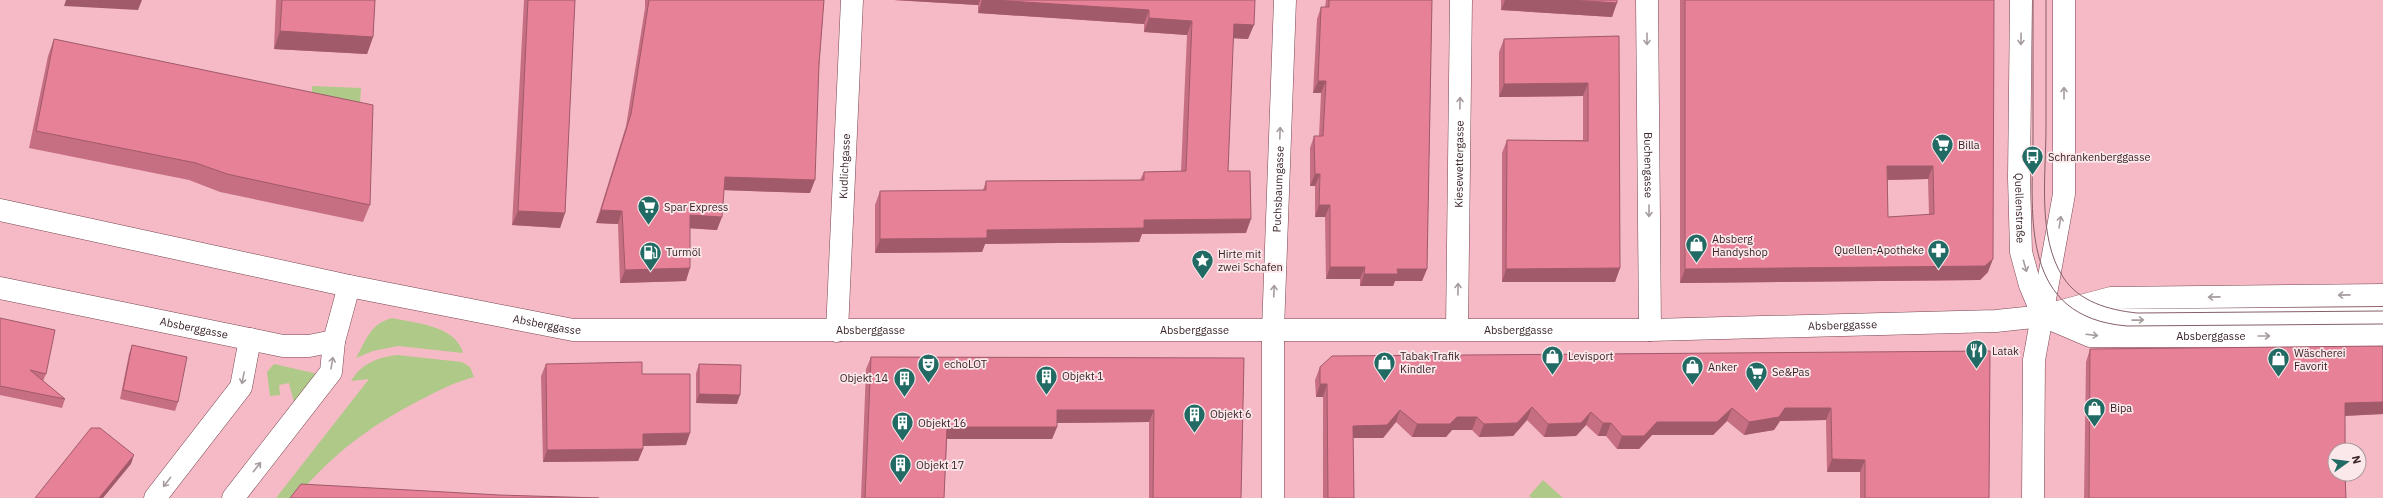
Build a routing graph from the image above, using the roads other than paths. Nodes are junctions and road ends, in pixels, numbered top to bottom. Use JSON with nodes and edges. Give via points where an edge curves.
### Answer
{"nodes":[{"id":1,"x":852,"y":0,"type":"edge"},
{"id":2,"x":1285,"y":0,"type":"edge"},
{"id":3,"x":1461,"y":0,"type":"edge"},
{"id":4,"x":1647,"y":0,"type":"edge"},
{"id":5,"x":2021,"y":0,"type":"edge"},
{"id":6,"x":2064,"y":0,"type":"edge"},
{"id":7,"x":0,"y":210,"type":"edge"},
{"id":8,"x":350,"y":286,"type":"junction"},
{"id":9,"x":0,"y":288,"type":"edge"},
{"id":10,"x":2383,"y":295,"type":"edge"},
{"id":11,"x":2043,"y":316,"type":"junction"},
{"id":12,"x":2383,"y":318,"type":"edge"},
{"id":13,"x":1458,"y":328,"type":"junction"},
{"id":14,"x":1273,"y":330,"type":"junction"},
{"id":15,"x":1650,"y":330,"type":"junction"},
{"id":16,"x":837,"y":332,"type":"junction"},
{"id":17,"x":2383,"y":336,"type":"edge"},
{"id":18,"x":250,"y":339,"type":"junction"},
{"id":19,"x":334,"y":340,"type":"junction"},
{"id":20,"x":155,"y":498,"type":"edge"},
{"id":21,"x":233,"y":498,"type":"edge"},
{"id":22,"x":1273,"y":498,"type":"edge"},
{"id":23,"x":2034,"y":498,"type":"edge"}],
"edges":[{"from":1,"to":16,"type":"street","name":"Kudlichgasse"},
{"from":14,"to":2,"type":"street","name":"Puchsbaumgasse","one_way":true},
{"from":13,"to":3,"type":"street","name":"Kiesewettergasse","one_way":true},
{"from":4,"to":15,"type":"street","name":"Buchengasse","one_way":true},
{"from":5,"to":11,"type":"street","name":"Quellenstraße","one_way":true,"via":[[2021,252],[2030,285]]},
{"from":11,"to":6,"type":"street","one_way":true,"via":[[2064,194]]},
{"from":7,"to":8,"type":"street","name":"Absberggasse"},
{"from":8,"to":16,"type":"street","name":"Absberggasse","via":[[573,330]]},
{"from":8,"to":19,"type":"street"},
{"from":9,"to":18,"type":"street","name":"Absberggasse"},
{"from":10,"to":11,"type":"street","name":"Absberggasse","one_way":true,"via":[[2111,298]]},
{"from":11,"to":12,"type":"street","name":"Absberggasse","one_way":true,"via":[[2128,320]]},
{"from":11,"to":15,"type":"street","name":"Absberggasse","via":[[1989,321]]},
{"from":11,"to":17,"type":"street","name":"Absberggasse","one_way":true,"via":[[2090,336]]},
{"from":11,"to":23,"type":"street","via":[[2034,360]]},
{"from":13,"to":14,"type":"street","name":"Absberggasse"},
{"from":13,"to":15,"type":"street","name":"Absberggasse"},
{"from":14,"to":16,"type":"street","name":"Absberggasse"},
{"from":14,"to":22,"type":"street","name":"Puchsbaumgasse"},
{"from":18,"to":19,"type":"street","name":"Absberggasse","via":[[283,346],[309,346]]},
{"from":18,"to":20,"type":"street","one_way":true,"via":[[241,387]]},
{"from":21,"to":19,"type":"street","one_way":true,"via":[[331,372]]}]}
